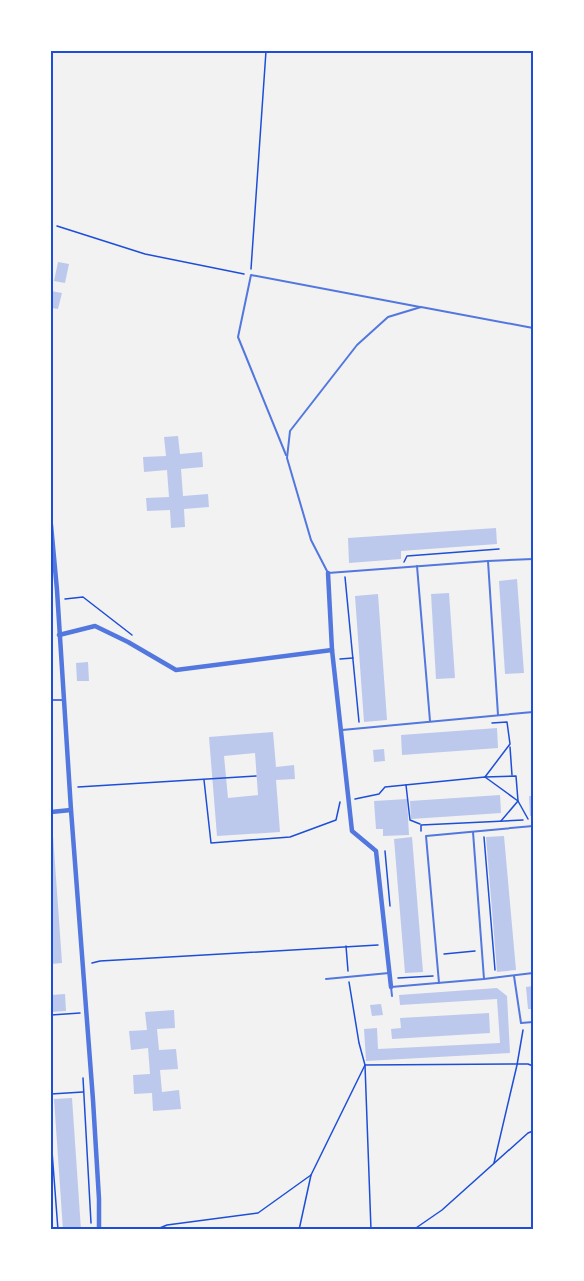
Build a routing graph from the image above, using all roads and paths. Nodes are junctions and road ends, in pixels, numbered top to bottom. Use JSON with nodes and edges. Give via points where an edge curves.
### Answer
{"nodes":[{"id":1,"x":266,"y":51,"type":"edge"},
{"id":2,"x":52,"y":224,"type":"edge"},
{"id":3,"x":51,"y":230,"type":"edge"},
{"id":4,"x":251,"y":275,"type":"junction"},
{"id":5,"x":421,"y":307,"type":"junction"},
{"id":6,"x":533,"y":328,"type":"edge"},
{"id":7,"x":287,"y":458,"type":"junction"},
{"id":8,"x":51,"y":525,"type":"edge"},
{"id":9,"x":51,"y":536,"type":"edge"},
{"id":10,"x":499,"y":549,"type":"dead end"},
{"id":11,"x":533,"y":559,"type":"edge"},
{"id":12,"x":488,"y":561,"type":"junction"},
{"id":13,"x":403,"y":562,"type":"dead end"},
{"id":14,"x":417,"y":566,"type":"junction"},
{"id":15,"x":328,"y":573,"type":"junction"},
{"id":16,"x":62,"y":599,"type":"dead end"},
{"id":17,"x":59,"y":635,"type":"junction"},
{"id":18,"x":135,"y":637,"type":"dead end"},
{"id":19,"x":332,"y":650,"type":"junction"},
{"id":20,"x":353,"y":658,"type":"dead end"},
{"id":21,"x":342,"y":659,"type":"dead end"},
{"id":22,"x":51,"y":700,"type":"edge"},
{"id":23,"x":64,"y":700,"type":"junction"},
{"id":24,"x":533,"y":712,"type":"edge"},
{"id":25,"x":498,"y":715,"type":"junction"},
{"id":26,"x":430,"y":722,"type":"junction"},
{"id":27,"x":341,"y":730,"type":"junction"},
{"id":28,"x":510,"y":744,"type":"dead end"},
{"id":29,"x":256,"y":776,"type":"dead end"},
{"id":30,"x":512,"y":776,"type":"dead end"},
{"id":31,"x":204,"y":780,"type":"junction"},
{"id":32,"x":406,"y":785,"type":"junction"},
{"id":33,"x":77,"y":787,"type":"dead end"},
{"id":34,"x":351,"y":800,"type":"dead end"},
{"id":35,"x":340,"y":802,"type":"dead end"},
{"id":36,"x":71,"y":810,"type":"junction"},
{"id":37,"x":51,"y":812,"type":"edge"},
{"id":38,"x":529,"y":820,"type":"dead end"},
{"id":39,"x":421,"y":825,"type":"dead end"},
{"id":40,"x":533,"y":826,"type":"edge"},
{"id":41,"x":473,"y":831,"type":"junction"},
{"id":42,"x":484,"y":831,"type":"junction"},
{"id":43,"x":378,"y":945,"type":"dead end"},
{"id":44,"x":346,"y":946,"type":"junction"},
{"id":45,"x":482,"y":950,"type":"junction"},
{"id":46,"x":436,"y":955,"type":"junction"},
{"id":47,"x":83,"y":966,"type":"junction"},
{"id":48,"x":389,"y":973,"type":"junction"},
{"id":49,"x":533,"y":973,"type":"edge"},
{"id":50,"x":495,"y":975,"type":"dead end"},
{"id":51,"x":514,"y":976,"type":"junction"},
{"id":52,"x":348,"y":977,"type":"junction"},
{"id":53,"x":326,"y":979,"type":"dead end"},
{"id":54,"x":484,"y":979,"type":"junction"},
{"id":55,"x":439,"y":983,"type":"junction"},
{"id":56,"x":391,"y":987,"type":"junction"},
{"id":57,"x":392,"y":996,"type":"dead end"},
{"id":58,"x":80,"y":1013,"type":"dead end"},
{"id":59,"x":51,"y":1015,"type":"edge"},
{"id":60,"x":533,"y":1022,"type":"edge"},
{"id":61,"x":524,"y":1023,"type":"junction"},
{"id":62,"x":365,"y":1065,"type":"junction"},
{"id":63,"x":517,"y":1065,"type":"junction"},
{"id":64,"x":533,"y":1066,"type":"edge"},
{"id":65,"x":84,"y":1092,"type":"dead end"},
{"id":66,"x":51,"y":1094,"type":"edge"},
{"id":67,"x":533,"y":1131,"type":"edge"},
{"id":68,"x":51,"y":1138,"type":"edge"},
{"id":69,"x":494,"y":1163,"type":"junction"},
{"id":70,"x":311,"y":1175,"type":"junction"},
{"id":71,"x":58,"y":1230,"type":"edge"},
{"id":72,"x":99,"y":1230,"type":"edge"},
{"id":73,"x":155,"y":1230,"type":"edge"},
{"id":74,"x":299,"y":1230,"type":"edge"},
{"id":75,"x":371,"y":1230,"type":"edge"},
{"id":76,"x":413,"y":1230,"type":"edge"}],
"edges":[{"from":1,"to":4,"type":"path"},
{"from":2,"to":3,"type":"lane"},
{"from":2,"to":4,"type":"path","via":[[145,254]]},
{"from":4,"to":5,"type":"lane"},
{"from":4,"to":7,"type":"lane","via":[[238,338]]},
{"from":5,"to":6,"type":"lane"},
{"from":5,"to":7,"type":"lane","via":[[388,317],[357,345],[290,431]]},
{"from":7,"to":15,"type":"lane","via":[[311,540]]},
{"from":8,"to":9,"type":"street"},
{"from":9,"to":17,"type":"street"},
{"from":10,"to":13,"type":"path","via":[[406,556]]},
{"from":11,"to":12,"type":"lane"},
{"from":12,"to":14,"type":"lane"},
{"from":12,"to":25,"type":"lane"},
{"from":14,"to":15,"type":"lane"},
{"from":14,"to":26,"type":"lane"},
{"from":15,"to":19,"type":"street"},
{"from":16,"to":18,"type":"path","via":[[83,597]]},
{"from":17,"to":19,"type":"street","via":[[94,626],[176,670]]},
{"from":17,"to":23,"type":"street"},
{"from":19,"to":27,"type":"street"},
{"from":20,"to":21,"type":"path"},
{"from":22,"to":23,"type":"lane"},
{"from":23,"to":36,"type":"street"},
{"from":24,"to":25,"type":"lane"},
{"from":25,"to":26,"type":"lane"},
{"from":26,"to":27,"type":"lane"},
{"from":27,"to":48,"type":"street","via":[[352,831],[376,851]]},
{"from":28,"to":30,"type":"path"},
{"from":29,"to":31,"type":"path"},
{"from":31,"to":33,"type":"path"},
{"from":31,"to":35,"type":"path","via":[[211,843],[290,837],[336,820]]},
{"from":32,"to":34,"type":"path","via":[[385,787],[379,794]]},
{"from":32,"to":38,"type":"path","via":[[485,777],[518,801]]},
{"from":32,"to":39,"type":"path","via":[[410,820]]},
{"from":36,"to":37,"type":"street"},
{"from":36,"to":47,"type":"street"},
{"from":40,"to":42,"type":"lane"},
{"from":41,"to":42,"type":"lane"},
{"from":41,"to":45,"type":"lane"},
{"from":41,"to":46,"type":"lane","via":[[426,836]]},
{"from":42,"to":50,"type":"path"},
{"from":43,"to":44,"type":"path"},
{"from":44,"to":47,"type":"path","via":[[100,961]]},
{"from":44,"to":52,"type":"path"},
{"from":45,"to":46,"type":"path"},
{"from":45,"to":54,"type":"lane"},
{"from":46,"to":55,"type":"lane"},
{"from":47,"to":72,"type":"street"},
{"from":48,"to":52,"type":"lane"},
{"from":48,"to":56,"type":"street"},
{"from":49,"to":51,"type":"lane"},
{"from":51,"to":54,"type":"lane"},
{"from":51,"to":61,"type":"lane"},
{"from":52,"to":53,"type":"lane"},
{"from":52,"to":62,"type":"path"},
{"from":54,"to":55,"type":"lane"},
{"from":55,"to":56,"type":"lane"},
{"from":56,"to":57,"type":"lane"},
{"from":58,"to":59,"type":"path"},
{"from":60,"to":61,"type":"lane"},
{"from":61,"to":63,"type":"path"},
{"from":62,"to":63,"type":"path"},
{"from":62,"to":70,"type":"path"},
{"from":62,"to":75,"type":"path"},
{"from":63,"to":64,"type":"path"},
{"from":63,"to":69,"type":"path"},
{"from":65,"to":66,"type":"path"},
{"from":67,"to":69,"type":"path"},
{"from":68,"to":71,"type":"path"},
{"from":69,"to":76,"type":"path","via":[[442,1210]]},
{"from":70,"to":73,"type":"path","via":[[258,1213]]},
{"from":70,"to":74,"type":"path"}]}
